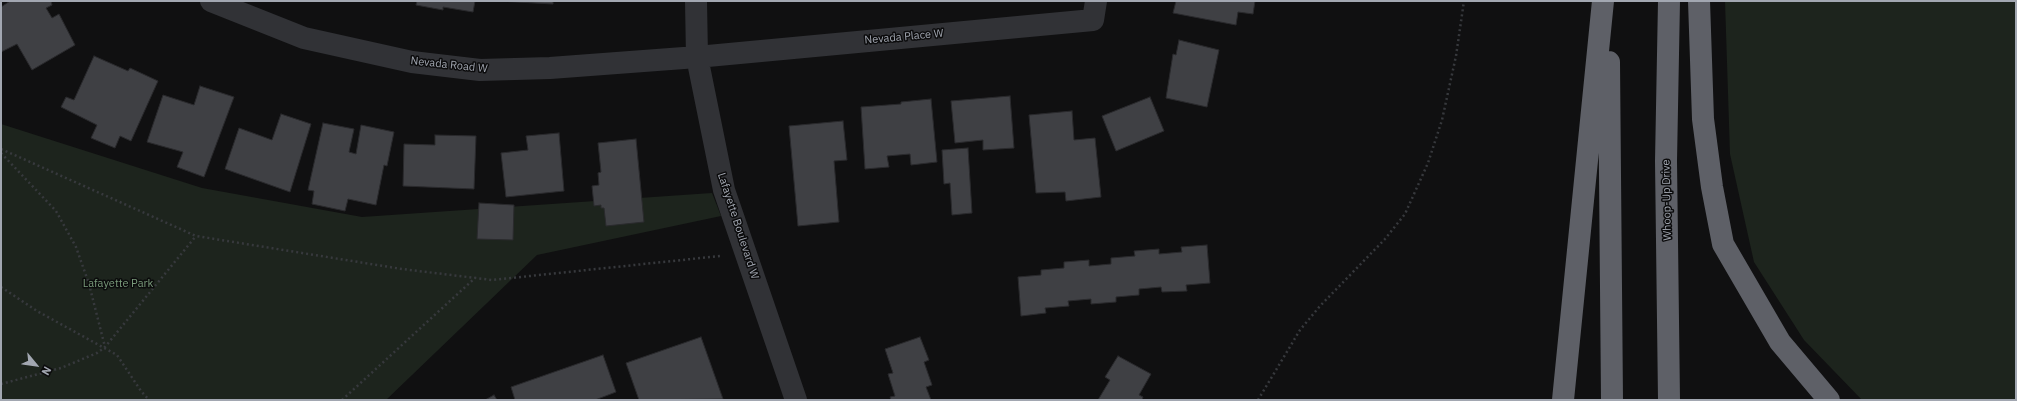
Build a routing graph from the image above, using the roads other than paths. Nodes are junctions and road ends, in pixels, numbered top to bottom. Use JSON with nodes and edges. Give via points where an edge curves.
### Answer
{"nodes":[{"id":1,"x":211,"y":1,"type":"edge"},
{"id":2,"x":696,"y":1,"type":"edge"},
{"id":3,"x":1096,"y":1,"type":"edge"},
{"id":4,"x":1603,"y":1,"type":"edge"},
{"id":5,"x":1609,"y":1,"type":"edge"},
{"id":6,"x":1669,"y":1,"type":"edge"},
{"id":7,"x":1699,"y":1,"type":"edge"},
{"id":8,"x":697,"y":57,"type":"junction"},
{"id":9,"x":796,"y":400,"type":"edge"},
{"id":10,"x":1563,"y":400,"type":"edge"},
{"id":11,"x":1612,"y":400,"type":"edge"},
{"id":12,"x":1669,"y":400,"type":"edge"},
{"id":13,"x":1829,"y":400,"type":"edge"}],
"edges":[{"from":1,"to":8,"type":"street","name":"Nevada Road W","via":[[304,38],[412,62],[480,70],[550,68]]},
{"from":2,"to":8,"type":"street","name":"Lafayette Boulevard W"},
{"from":3,"to":8,"type":"street","name":"Nevada Place W","via":[[1093,20]]},
{"from":4,"to":10,"type":"highway"},
{"from":5,"to":11,"type":"highway"},
{"from":6,"to":12,"type":"highway","name":"Whoop-Up Drive","via":[[1666,161]]},
{"from":7,"to":13,"type":"highway","via":[[1703,119],[1723,244],[1780,342]]},
{"from":8,"to":9,"type":"street","name":"Lafayette Boulevard W","via":[[724,190]]}]}
